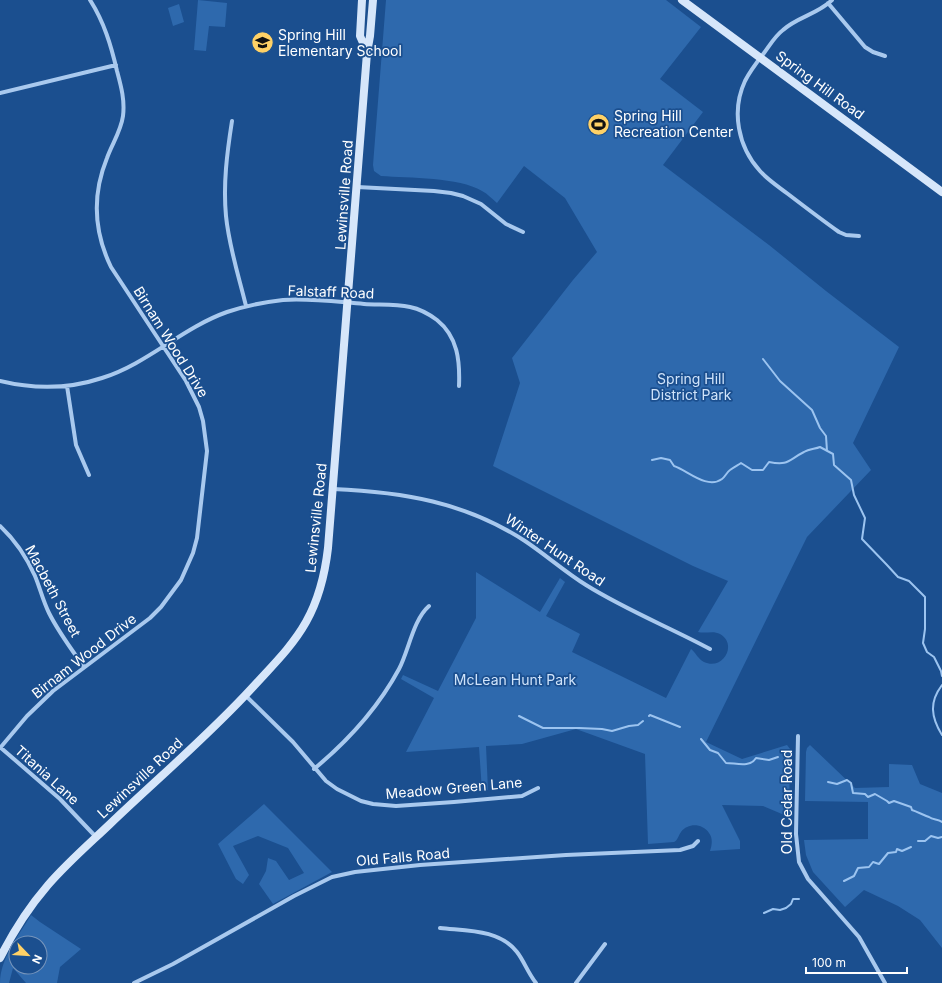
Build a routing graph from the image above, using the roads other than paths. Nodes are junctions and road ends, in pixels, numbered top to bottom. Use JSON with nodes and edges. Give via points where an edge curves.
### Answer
{"nodes":[{"id":1,"x":90,"y":0,"type":"edge"},
{"id":2,"x":362,"y":0,"type":"edge"},
{"id":3,"x":373,"y":0,"type":"edge"},
{"id":4,"x":682,"y":0,"type":"edge"},
{"id":5,"x":830,"y":2,"type":"edge"},
{"id":6,"x":367,"y":53,"type":"junction"},
{"id":7,"x":885,"y":56,"type":"dead end"},
{"id":8,"x":761,"y":57,"type":"junction"},
{"id":9,"x":116,"y":65,"type":"junction"},
{"id":10,"x":0,"y":93,"type":"edge"},
{"id":11,"x":232,"y":121,"type":"dead end"},
{"id":12,"x":357,"y":187,"type":"junction"},
{"id":13,"x":942,"y":192,"type":"edge"},
{"id":14,"x":523,"y":232,"type":"dead end"},
{"id":15,"x":860,"y":236,"type":"dead end"},
{"id":16,"x":348,"y":302,"type":"junction"},
{"id":17,"x":246,"y":306,"type":"junction"},
{"id":18,"x":163,"y":347,"type":"junction"},
{"id":19,"x":0,"y":381,"type":"edge"},
{"id":20,"x":67,"y":386,"type":"junction"},
{"id":21,"x":459,"y":386,"type":"dead end"},
{"id":22,"x":89,"y":475,"type":"dead end"},
{"id":23,"x":333,"y":489,"type":"junction"},
{"id":24,"x":0,"y":526,"type":"edge"},
{"id":25,"x":429,"y":606,"type":"dead end"},
{"id":26,"x":710,"y":649,"type":"dead end"},
{"id":27,"x":84,"y":667,"type":"junction"},
{"id":28,"x":245,"y":695,"type":"junction"},
{"id":29,"x":798,"y":736,"type":"dead end"},
{"id":30,"x":0,"y":747,"type":"edge"},
{"id":31,"x":314,"y":769,"type":"junction"},
{"id":32,"x":538,"y":788,"type":"dead end"},
{"id":33,"x":96,"y":837,"type":"junction"},
{"id":34,"x":698,"y":841,"type":"dead end"},
{"id":35,"x":440,"y":928,"type":"dead end"},
{"id":36,"x":605,"y":944,"type":"dead end"},
{"id":37,"x":0,"y":958,"type":"edge"},
{"id":38,"x":134,"y":983,"type":"edge"},
{"id":39,"x":536,"y":983,"type":"edge"},
{"id":40,"x":576,"y":983,"type":"edge"},
{"id":41,"x":885,"y":983,"type":"edge"}],
"edges":[{"from":1,"to":9,"type":"street","name":"Birnam Wood Drive","via":[[105,28]]},
{"from":2,"to":6,"type":"main road","name":"Lewinsville Road","via":[[360,36]]},
{"from":3,"to":6,"type":"main road","name":"Lewinsville Road"},
{"from":4,"to":8,"type":"main road","name":"Spring Hill Road"},
{"from":5,"to":7,"type":"street","via":[[865,47]]},
{"from":5,"to":8,"type":"street","via":[[783,30]]},
{"from":6,"to":12,"type":"main road","name":"Lewinsville Road"},
{"from":8,"to":13,"type":"main road","name":"Spring Hill Road"},
{"from":8,"to":15,"type":"street","via":[[744,82],[738,105],[740,138],[749,157],[769,179],[840,232]]},
{"from":9,"to":10,"type":"street"},
{"from":9,"to":18,"type":"street","name":"Birnam Wood Drive","via":[[122,93],[123,116],[101,175],[96,203],[98,231],[111,267]]},
{"from":11,"to":17,"type":"street","via":[[226,165],[225,206],[231,248]]},
{"from":12,"to":14,"type":"street","via":[[434,191],[463,196],[481,204],[506,224]]},
{"from":12,"to":16,"type":"main road","name":"Lewinsville Road"},
{"from":16,"to":17,"type":"street","name":"Falstaff Road","via":[[291,300]]},
{"from":16,"to":21,"type":"street","name":"Falstaff Road","via":[[409,307],[424,312],[438,321],[455,345],[460,365]]},
{"from":16,"to":23,"type":"main road","name":"Lewinsville Road"},
{"from":17,"to":18,"type":"street","name":"Falstaff Road","via":[[210,319]]},
{"from":18,"to":20,"type":"street","name":"Falstaff Road","via":[[118,372]]},
{"from":18,"to":27,"type":"street","name":"Birnam Wood Drive","via":[[193,394],[206,436],[207,466],[197,538],[181,580],[161,606],[150,618]]},
{"from":19,"to":20,"type":"street","name":"Falstaff Road","via":[[28,386]]},
{"from":20,"to":22,"type":"street","via":[[76,445]]},
{"from":23,"to":26,"type":"street","name":"Winter Hunt Road","via":[[407,495],[469,512],[526,542],[604,596]]},
{"from":23,"to":28,"type":"main road","name":"Lewinsville Road","via":[[327,561],[313,608],[294,640]]},
{"from":24,"to":27,"type":"street","name":"Macbeth Street","via":[[26,558],[57,628]]},
{"from":25,"to":31,"type":"street","via":[[420,617],[400,667],[378,704],[349,737]]},
{"from":27,"to":30,"type":"street","name":"Birnam Wood Drive","via":[[39,703]]},
{"from":28,"to":31,"type":"street","name":"Meadow Green Lane","via":[[293,742]]},
{"from":28,"to":33,"type":"main road","name":"Lewinsville Road"},
{"from":29,"to":41,"type":"street","name":"Old Cedar Road","via":[[796,834],[799,862],[808,879],[859,937]]},
{"from":30,"to":33,"type":"street","name":"Titania Lane","via":[[60,799]]},
{"from":31,"to":32,"type":"street","name":"Meadow Green Lane","via":[[326,781],[349,796],[386,806],[522,796]]},
{"from":33,"to":37,"type":"main road","name":"Lewinsville Road","via":[[64,868],[33,904],[20,921]]},
{"from":34,"to":38,"type":"street","name":"Old Falls Road","via":[[693,846],[680,850],[566,855],[420,866],[355,872],[332,877]]},
{"from":35,"to":39,"type":"street","via":[[500,938],[517,952]]},
{"from":36,"to":40,"type":"street"}]}
